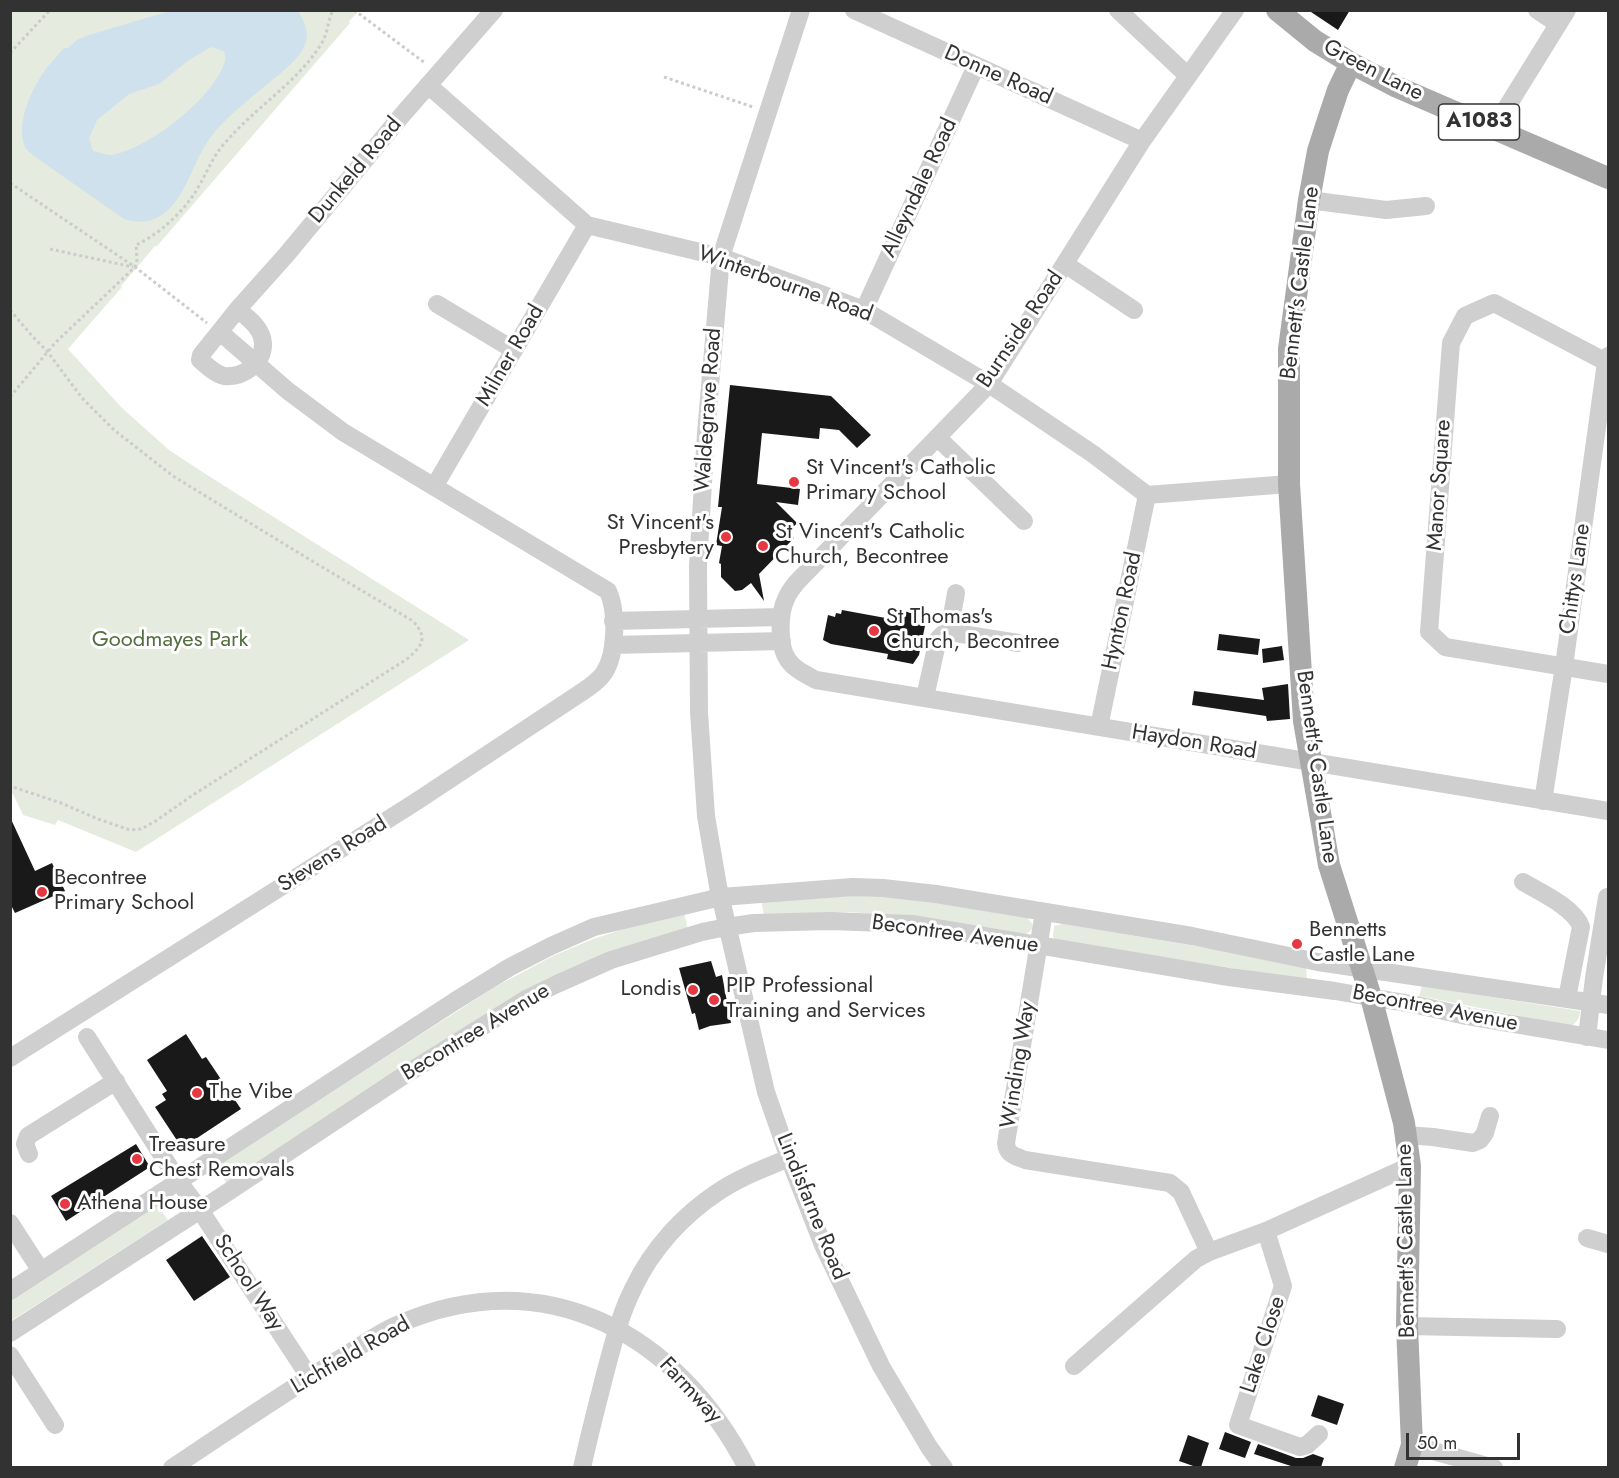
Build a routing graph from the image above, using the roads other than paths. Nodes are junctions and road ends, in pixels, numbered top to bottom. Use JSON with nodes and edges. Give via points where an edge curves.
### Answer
{"nodes":[{"id":1,"x":494,"y":10,"type":"edge"},
{"id":2,"x":801,"y":10,"type":"edge"},
{"id":3,"x":854,"y":10,"type":"edge"},
{"id":4,"x":1118,"y":10,"type":"edge"},
{"id":5,"x":1235,"y":10,"type":"edge"},
{"id":6,"x":1277,"y":10,"type":"edge"},
{"id":7,"x":1537,"y":10,"type":"edge"},
{"id":8,"x":1562,"y":17,"type":"edge"},
{"id":9,"x":1351,"y":63,"type":"junction"},
{"id":10,"x":976,"y":66,"type":"junction"},
{"id":11,"x":1188,"y":76,"type":"junction"},
{"id":12,"x":433,"y":79,"type":"junction"},
{"id":13,"x":1494,"y":128,"type":"junction"},
{"id":14,"x":1142,"y":141,"type":"junction"},
{"id":15,"x":1608,"y":178,"type":"edge"},
{"id":16,"x":1309,"y":200,"type":"junction"},
{"id":17,"x":1426,"y":206,"type":"dead end"},
{"id":18,"x":587,"y":225,"type":"junction"},
{"id":19,"x":721,"y":257,"type":"junction"},
{"id":20,"x":1065,"y":264,"type":"junction"},
{"id":21,"x":437,"y":304,"type":"dead end"},
{"id":22,"x":237,"y":309,"type":"junction"},
{"id":23,"x":864,"y":310,"type":"junction"},
{"id":24,"x":1134,"y":310,"type":"dead end"},
{"id":25,"x":219,"y":332,"type":"junction"},
{"id":26,"x":514,"y":350,"type":"junction"},
{"id":27,"x":1608,"y":360,"type":"edge"},
{"id":28,"x":255,"y":363,"type":"junction"},
{"id":29,"x":989,"y":384,"type":"junction"},
{"id":30,"x":938,"y":438,"type":"junction"},
{"id":31,"x":1289,"y":484,"type":"junction"},
{"id":32,"x":434,"y":487,"type":"junction"},
{"id":33,"x":1147,"y":495,"type":"junction"},
{"id":34,"x":1024,"y":521,"type":"dead end"},
{"id":35,"x":956,"y":593,"type":"dead end"},
{"id":36,"x":781,"y":616,"type":"junction"},
{"id":37,"x":699,"y":619,"type":"junction"},
{"id":38,"x":613,"y":621,"type":"junction"},
{"id":39,"x":949,"y":632,"type":"junction"},
{"id":40,"x":699,"y":643,"type":"junction"},
{"id":41,"x":1018,"y":643,"type":"dead end"},
{"id":42,"x":613,"y":645,"type":"junction"},
{"id":43,"x":784,"y":650,"type":"junction"},
{"id":44,"x":1564,"y":666,"type":"junction"},
{"id":45,"x":1608,"y":674,"type":"edge"},
{"id":46,"x":925,"y":697,"type":"junction"},
{"id":47,"x":1099,"y":727,"type":"junction"},
{"id":48,"x":1311,"y":762,"type":"junction"},
{"id":49,"x":1543,"y":801,"type":"junction"},
{"id":50,"x":1608,"y":811,"type":"edge"},
{"id":51,"x":1523,"y":882,"type":"dead end"},
{"id":52,"x":721,"y":897,"type":"junction"},
{"id":53,"x":1607,"y":897,"type":"dead end"},
{"id":54,"x":1044,"y":912,"type":"junction"},
{"id":55,"x":728,"y":927,"type":"junction"},
{"id":56,"x":1039,"y":945,"type":"junction"},
{"id":57,"x":1361,"y":968,"type":"junction"},
{"id":58,"x":1371,"y":997,"type":"junction"},
{"id":59,"x":1567,"y":998,"type":"junction"},
{"id":60,"x":1600,"y":1004,"type":"edge"},
{"id":61,"x":87,"y":1036,"type":"dead end"},
{"id":62,"x":1587,"y":1037,"type":"junction"},
{"id":63,"x":1608,"y":1040,"type":"edge"},
{"id":64,"x":14,"y":1049,"type":"edge"},
{"id":65,"x":116,"y":1081,"type":"junction"},
{"id":66,"x":1490,"y":1116,"type":"dead end"},
{"id":67,"x":1406,"y":1135,"type":"junction"},
{"id":68,"x":29,"y":1154,"type":"dead end"},
{"id":69,"x":789,"y":1158,"type":"junction"},
{"id":70,"x":1410,"y":1166,"type":"junction"},
{"id":71,"x":179,"y":1182,"type":"junction"},
{"id":72,"x":200,"y":1210,"type":"junction"},
{"id":73,"x":10,"y":1223,"type":"edge"},
{"id":74,"x":1266,"y":1231,"type":"junction"},
{"id":75,"x":1587,"y":1238,"type":"dead end"},
{"id":76,"x":1608,"y":1244,"type":"edge"},
{"id":77,"x":1209,"y":1252,"type":"junction"},
{"id":78,"x":41,"y":1271,"type":"junction"},
{"id":79,"x":10,"y":1291,"type":"edge"},
{"id":80,"x":1407,"y":1326,"type":"junction"},
{"id":81,"x":617,"y":1329,"type":"junction"},
{"id":82,"x":1557,"y":1329,"type":"dead end"},
{"id":83,"x":10,"y":1333,"type":"edge"},
{"id":84,"x":10,"y":1355,"type":"edge"},
{"id":85,"x":1074,"y":1366,"type":"dead end"},
{"id":86,"x":310,"y":1378,"type":"junction"},
{"id":87,"x":55,"y":1425,"type":"dead end"},
{"id":88,"x":1319,"y":1434,"type":"dead end"},
{"id":89,"x":1412,"y":1445,"type":"junction"},
{"id":90,"x":171,"y":1467,"type":"edge"},
{"id":91,"x":582,"y":1467,"type":"edge"},
{"id":92,"x":747,"y":1467,"type":"edge"},
{"id":93,"x":944,"y":1467,"type":"edge"},
{"id":94,"x":1405,"y":1467,"type":"edge"},
{"id":95,"x":1494,"y":1467,"type":"edge"}],
"edges":[{"from":1,"to":12,"type":"street","name":"Dunkeld Road"},
{"from":2,"to":19,"type":"street","name":"Waldegrave Road"},
{"from":3,"to":10,"type":"street","name":"Donne Road"},
{"from":4,"to":11,"type":"street"},
{"from":5,"to":11,"type":"street","name":"Burnside Road"},
{"from":6,"to":9,"type":"main road","name":"Green Lane","number":"A1083","via":[[1315,41]]},
{"from":7,"to":8,"type":"street"},
{"from":8,"to":13,"type":"street"},
{"from":9,"to":13,"type":"main road","name":"Green Lane","number":"A1083"},
{"from":9,"to":16,"type":"main road","name":"Bennett's Castle Lane","via":[[1334,99]]},
{"from":10,"to":14,"type":"street","name":"Donne Road"},
{"from":10,"to":23,"type":"street","name":"Alleyndale Road"},
{"from":11,"to":14,"type":"street","name":"Burnside Road"},
{"from":12,"to":18,"type":"street","name":"Winterbourne Road"},
{"from":12,"to":22,"type":"street","name":"Dunkeld Road"},
{"from":13,"to":15,"type":"main road","name":"Green Lane","number":"A1083"},
{"from":14,"to":20,"type":"street","name":"Burnside Road"},
{"from":16,"to":17,"type":"street","via":[[1386,210]]},
{"from":16,"to":31,"type":"main road","name":"Bennett's Castle Lane","via":[[1289,349]]},
{"from":18,"to":19,"type":"street","name":"Winterbourne Road"},
{"from":18,"to":26,"type":"street","name":"Milner Road"},
{"from":19,"to":23,"type":"street","name":"Winterbourne Road"},
{"from":19,"to":37,"type":"street","name":"Waldegrave Road","via":[[705,444]]},
{"from":20,"to":24,"type":"street"},
{"from":20,"to":29,"type":"street","name":"Burnside Road"},
{"from":21,"to":26,"type":"street"},
{"from":22,"to":25,"type":"street","name":"Dunkeld Road"},
{"from":22,"to":28,"type":"street","via":[[259,330],[263,342]]},
{"from":23,"to":29,"type":"street","name":"Winterbourne Road"},
{"from":25,"to":28,"type":"street","name":"Stevens Road"},
{"from":25,"to":28,"type":"street","name":"Dunkeld Road","via":[[201,354],[208,368],[222,376],[236,376]]},
{"from":26,"to":32,"type":"street","name":"Milner Road"},
{"from":27,"to":44,"type":"street","name":"Chittys Lane"},
{"from":27,"to":44,"type":"street","name":"Manor Square","via":[[1494,303],[1465,316],[1450,343],[1430,632],[1444,647]]},
{"from":28,"to":32,"type":"street","name":"Stevens Road","via":[[343,432]]},
{"from":29,"to":30,"type":"street","name":"Burnside Road"},
{"from":29,"to":33,"type":"street","name":"Winterbourne Road"},
{"from":30,"to":34,"type":"street"},
{"from":30,"to":36,"type":"street","name":"Burnside Road","via":[[797,582]]},
{"from":31,"to":33,"type":"street"},
{"from":31,"to":48,"type":"main road","name":"Bennett's Castle Lane","via":[[1304,720]]},
{"from":32,"to":38,"type":"street","name":"Stevens Road","via":[[608,591]]},
{"from":33,"to":47,"type":"street","name":"Hynton Road"},
{"from":35,"to":39,"type":"street"},
{"from":36,"to":37,"type":"street"},
{"from":36,"to":43,"type":"street","name":"Burnside Road"},
{"from":37,"to":38,"type":"street"},
{"from":37,"to":40,"type":"street","name":"Waldegrave Road"},
{"from":38,"to":42,"type":"street","name":"Stevens Road"},
{"from":39,"to":41,"type":"street"},
{"from":39,"to":46,"type":"street","via":[[938,639]]},
{"from":40,"to":42,"type":"street"},
{"from":40,"to":43,"type":"street"},
{"from":40,"to":52,"type":"street","name":"Waldegrave Road","via":[[706,816]]},
{"from":42,"to":64,"type":"street","name":"Stevens Road","via":[[604,674],[593,684],[414,803]]},
{"from":43,"to":46,"type":"street","name":"Haydon Road","via":[[798,670],[816,680]]},
{"from":44,"to":45,"type":"street","name":"Manor Square"},
{"from":44,"to":49,"type":"street","name":"Chittys Lane"},
{"from":46,"to":47,"type":"street","name":"Haydon Road"},
{"from":47,"to":48,"type":"street","name":"Haydon Road"},
{"from":48,"to":49,"type":"street","name":"Haydon Road"},
{"from":48,"to":57,"type":"main road","name":"Bennett's Castle Lane","via":[[1329,865]]},
{"from":49,"to":50,"type":"street","name":"Haydon Road"},
{"from":51,"to":59,"type":"street","via":[[1579,920],[1581,927]]},
{"from":52,"to":54,"type":"street","name":"Becontree Avenue","via":[[883,888]]},
{"from":52,"to":55,"type":"street","name":"Waldegrave Road"},
{"from":52,"to":71,"type":"street","name":"Becontree Avenue","via":[[594,927],[510,967]]},
{"from":53,"to":60,"type":"street"},
{"from":54,"to":56,"type":"street","name":"Winding Way"},
{"from":54,"to":57,"type":"street","name":"Becontree Avenue"},
{"from":55,"to":56,"type":"street","name":"Becontree Avenue","via":[[830,921],[912,924]]},
{"from":55,"to":69,"type":"street","name":"Lindisfarne Road","via":[[766,1092]]},
{"from":55,"to":72,"type":"street","name":"Becontree Avenue","via":[[611,960],[528,998]]},
{"from":56,"to":58,"type":"street","name":"Becontree Avenue","via":[[1229,978]]},
{"from":56,"to":77,"type":"street","name":"Winding Way","via":[[1006,1149],[1025,1160],[1170,1183],[1181,1192]]},
{"from":57,"to":58,"type":"main road","name":"Bennett's Castle Lane"},
{"from":57,"to":59,"type":"street","name":"Becontree Avenue"},
{"from":58,"to":62,"type":"street","name":"Becontree Avenue"},
{"from":58,"to":67,"type":"main road","name":"Bennett's Castle Lane"},
{"from":59,"to":60,"type":"street","name":"Becontree Avenue"},
{"from":60,"to":62,"type":"street"},
{"from":61,"to":65,"type":"street","name":"School Way"},
{"from":62,"to":63,"type":"street","name":"Becontree Avenue"},
{"from":65,"to":68,"type":"street","via":[[28,1136],[25,1144]]},
{"from":65,"to":71,"type":"street","name":"School Way"},
{"from":66,"to":67,"type":"street","via":[[1485,1133],[1473,1143]]},
{"from":67,"to":70,"type":"main road","name":"Bennett's Castle Lane"},
{"from":69,"to":81,"type":"street","via":[[718,1191],[690,1214],[652,1256]]},
{"from":69,"to":93,"type":"street","name":"Lindisfarne Road","via":[[823,1245],[881,1366]]},
{"from":70,"to":74,"type":"street"},
{"from":70,"to":80,"type":"main road","name":"Bennett's Castle Lane"},
{"from":71,"to":72,"type":"street","name":"School Way"},
{"from":71,"to":78,"type":"street","name":"Becontree Avenue"},
{"from":72,"to":83,"type":"street","name":"Becontree Avenue"},
{"from":72,"to":86,"type":"street","name":"School Way"},
{"from":73,"to":78,"type":"street"},
{"from":74,"to":77,"type":"street"},
{"from":74,"to":88,"type":"street","name":"Lake Close","via":[[1283,1286],[1238,1425],[1300,1447]]},
{"from":75,"to":76,"type":"street"},
{"from":77,"to":85,"type":"street","via":[[1196,1259]]},
{"from":78,"to":79,"type":"street","name":"Becontree Avenue"},
{"from":80,"to":82,"type":"street"},
{"from":80,"to":89,"type":"main road","name":"Bennett's Castle Lane"},
{"from":81,"to":86,"type":"street","name":"Lichfield Road","via":[[576,1311],[535,1302],[465,1304],[437,1309],[397,1324]]},
{"from":81,"to":91,"type":"street"},
{"from":81,"to":92,"type":"street","name":"Farmway","via":[[649,1348],[695,1391],[721,1423]]},
{"from":84,"to":87,"type":"street"},
{"from":86,"to":90,"type":"street","name":"Lichfield Road"},
{"from":89,"to":94,"type":"main road","name":"Bennett's Castle Lane"},
{"from":89,"to":95,"type":"street"}]}
